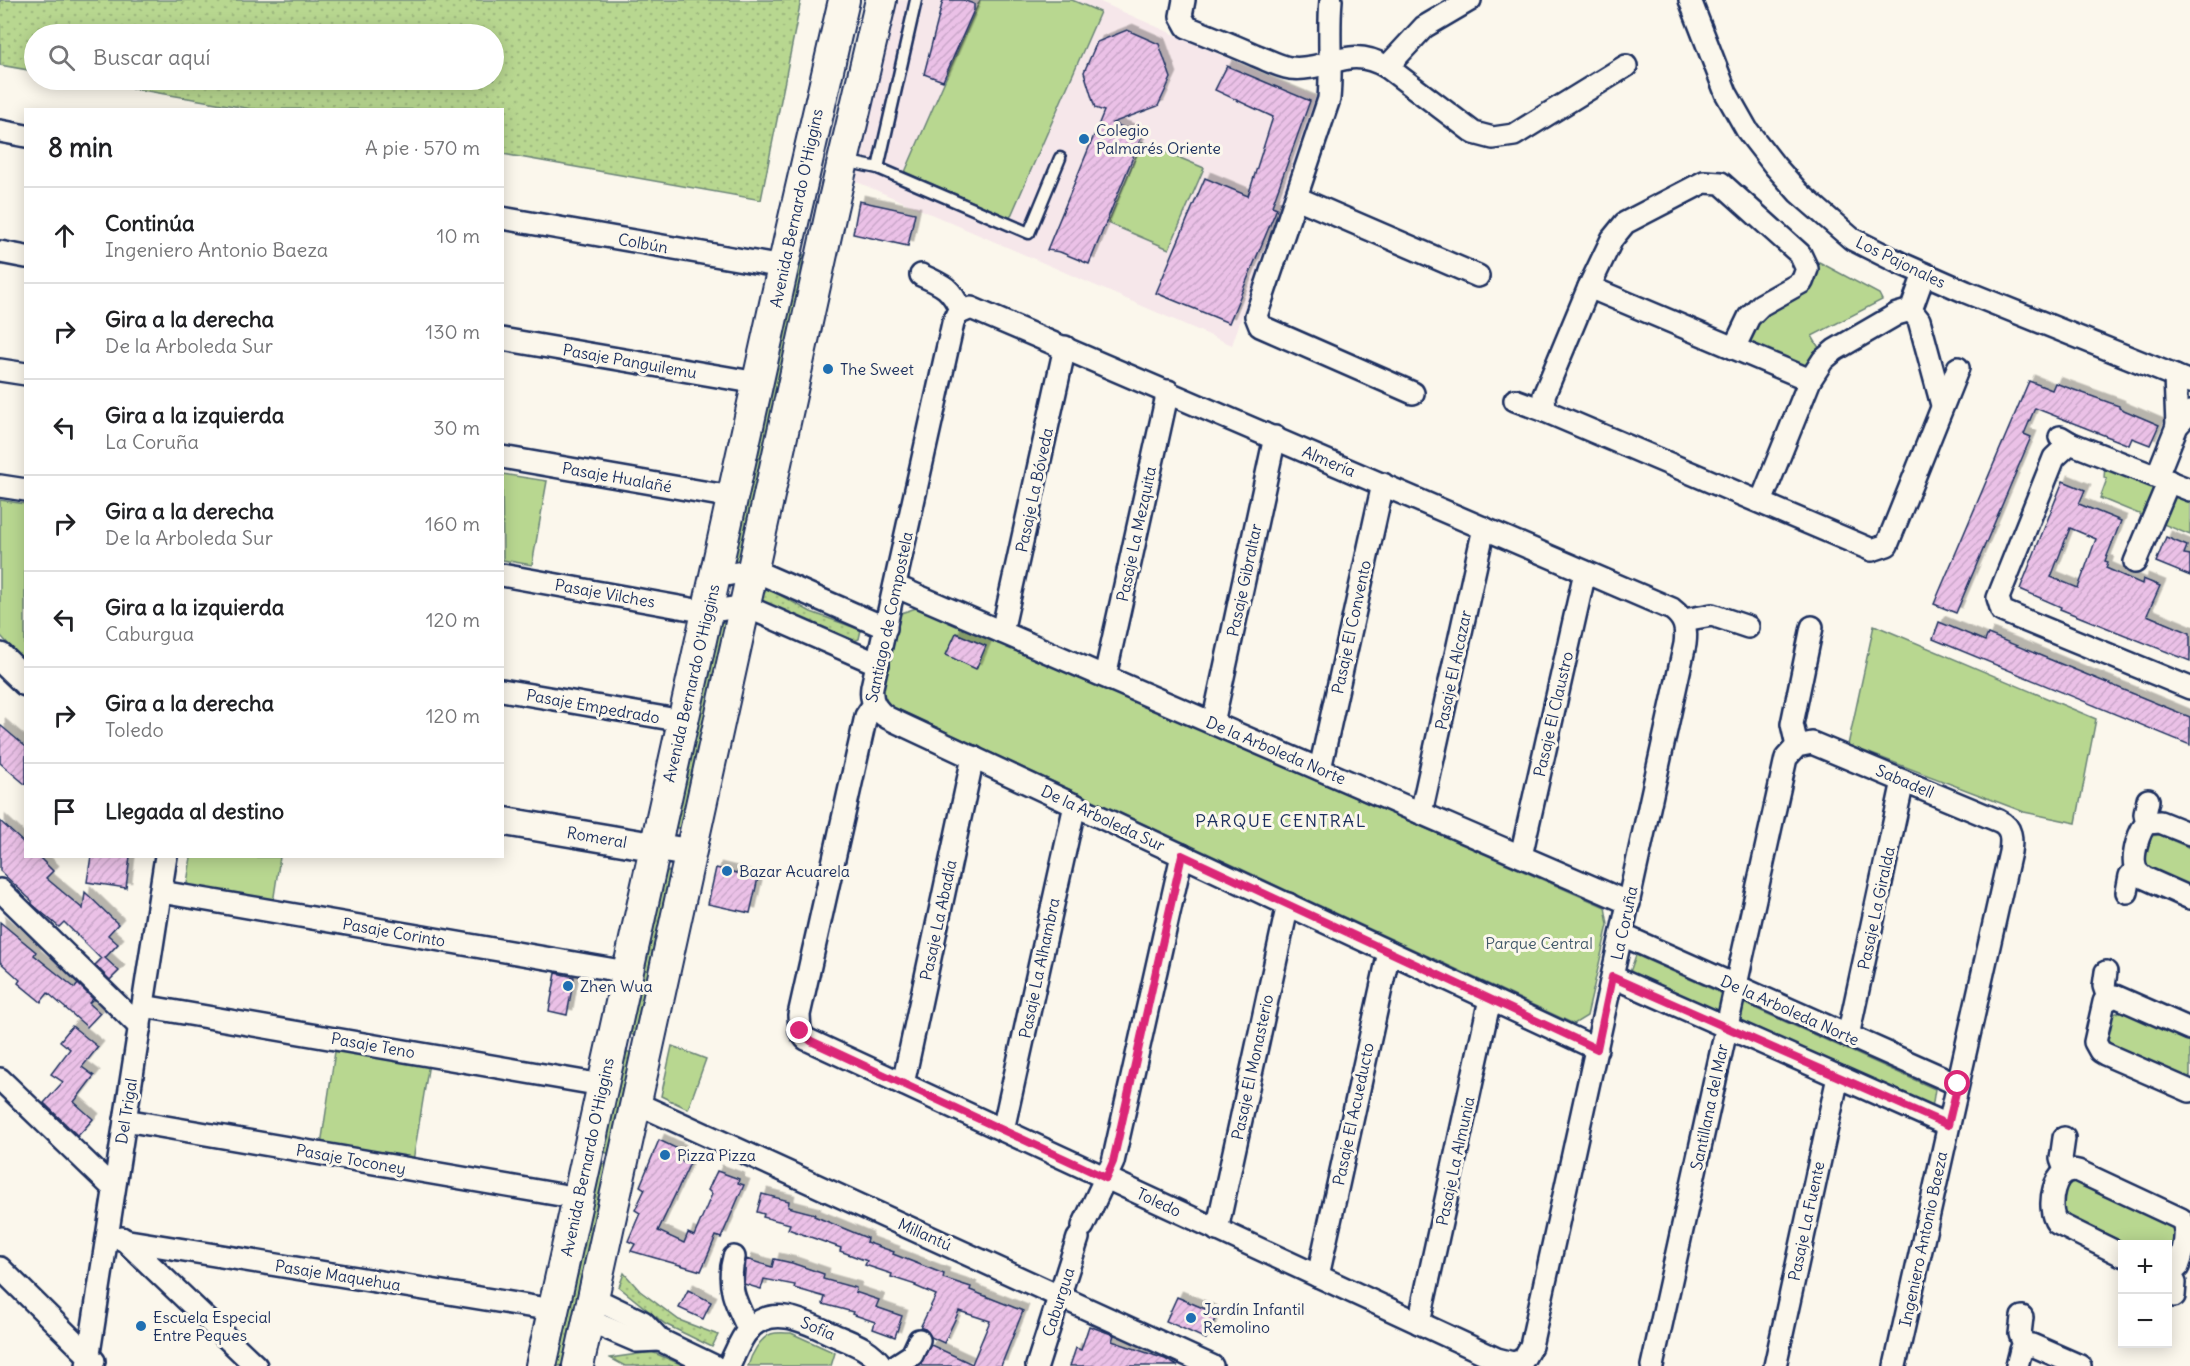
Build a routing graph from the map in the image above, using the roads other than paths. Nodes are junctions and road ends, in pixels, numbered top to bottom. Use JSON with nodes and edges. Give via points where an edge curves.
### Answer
{"nodes":[{"id":1,"x":844,"y":0,"type":"edge"},
{"id":2,"x":881,"y":0,"type":"edge"},
{"id":3,"x":915,"y":0,"type":"edge"},
{"id":4,"x":1184,"y":0,"type":"edge"},
{"id":5,"x":1331,"y":0,"type":"edge"},
{"id":6,"x":1470,"y":0,"type":"edge"},
{"id":7,"x":1690,"y":0,"type":"edge"},
{"id":8,"x":1331,"y":60,"type":"junction"},
{"id":9,"x":1626,"y":66,"type":"dead end"},
{"id":10,"x":1387,"y":67,"type":"junction"},
{"id":11,"x":0,"y":131,"type":"edge"},
{"id":12,"x":24,"y":135,"type":"edge"},
{"id":13,"x":1060,"y":158,"type":"dead end"},
{"id":14,"x":843,"y":161,"type":"junction"},
{"id":15,"x":878,"y":168,"type":"junction"},
{"id":16,"x":1297,"y":198,"type":"junction"},
{"id":17,"x":504,"y":218,"type":"edge"},
{"id":18,"x":0,"y":252,"type":"edge"},
{"id":19,"x":786,"y":254,"type":"junction"},
{"id":20,"x":24,"y":257,"type":"edge"},
{"id":21,"x":1924,"y":274,"type":"junction"},
{"id":22,"x":921,"y":275,"type":"dead end"},
{"id":23,"x":1478,"y":276,"type":"dead end"},
{"id":24,"x":817,"y":280,"type":"junction"},
{"id":25,"x":1589,"y":287,"type":"junction"},
{"id":26,"x":1913,"y":305,"type":"junction"},
{"id":27,"x":961,"y":311,"type":"junction"},
{"id":28,"x":504,"y":339,"type":"edge"},
{"id":29,"x":1065,"y":347,"type":"junction"},
{"id":30,"x":1734,"y":348,"type":"junction"},
{"id":31,"x":1958,"y":368,"type":"dead end"},
{"id":32,"x":0,"y":370,"type":"edge"},
{"id":33,"x":24,"y":374,"type":"edge"},
{"id":34,"x":2182,"y":379,"type":"edge"},
{"id":35,"x":1810,"y":380,"type":"junction"},
{"id":36,"x":758,"y":383,"type":"junction"},
{"id":37,"x":1168,"y":391,"type":"junction"},
{"id":38,"x":1413,"y":393,"type":"dead end"},
{"id":39,"x":1515,"y":400,"type":"dead end"},
{"id":40,"x":1942,"y":405,"type":"junction"},
{"id":41,"x":1545,"y":411,"type":"junction"},
{"id":42,"x":2184,"y":419,"type":"edge"},
{"id":43,"x":1275,"y":437,"type":"junction"},
{"id":44,"x":504,"y":457,"type":"edge"},
{"id":45,"x":2163,"y":478,"type":"junction"},
{"id":46,"x":1383,"y":484,"type":"junction"},
{"id":47,"x":0,"y":486,"type":"edge"},
{"id":48,"x":24,"y":490,"type":"edge"},
{"id":49,"x":2190,"y":490,"type":"edge"},
{"id":50,"x":732,"y":497,"type":"junction"},
{"id":51,"x":1761,"y":502,"type":"junction"},
{"id":52,"x":1484,"y":528,"type":"junction"},
{"id":53,"x":2135,"y":562,"type":"dead end"},
{"id":54,"x":753,"y":570,"type":"junction"},
{"id":55,"x":1586,"y":572,"type":"junction"},
{"id":56,"x":504,"y":575,"type":"edge"},
{"id":57,"x":715,"y":577,"type":"junction"},
{"id":58,"x":895,"y":586,"type":"junction"},
{"id":59,"x":923,"y":598,"type":"junction"},
{"id":60,"x":745,"y":606,"type":"junction"},
{"id":61,"x":707,"y":612,"type":"junction"},
{"id":62,"x":888,"y":618,"type":"junction"},
{"id":63,"x":1684,"y":620,"type":"junction"},
{"id":64,"x":1748,"y":627,"type":"dead end"},
{"id":65,"x":1812,"y":627,"type":"dead end"},
{"id":66,"x":1002,"y":632,"type":"junction"},
{"id":67,"x":0,"y":657,"type":"edge"},
{"id":68,"x":878,"y":664,"type":"junction"},
{"id":69,"x":1105,"y":676,"type":"junction"},
{"id":70,"x":24,"y":680,"type":"edge"},
{"id":71,"x":2190,"y":688,"type":"edge"},
{"id":72,"x":504,"y":690,"type":"edge"},
{"id":73,"x":874,"y":704,"type":"junction"},
{"id":74,"x":682,"y":722,"type":"junction"},
{"id":75,"x":1213,"y":723,"type":"junction"},
{"id":76,"x":1797,"y":746,"type":"junction"},
{"id":77,"x":973,"y":757,"type":"junction"},
{"id":78,"x":1320,"y":769,"type":"junction"},
{"id":79,"x":1903,"y":781,"type":"junction"},
{"id":80,"x":2148,"y":800,"type":"dead end"},
{"id":81,"x":1075,"y":805,"type":"junction"},
{"id":82,"x":1421,"y":813,"type":"junction"},
{"id":83,"x":504,"y":821,"type":"edge"},
{"id":84,"x":2147,"y":823,"type":"junction"},
{"id":85,"x":2010,"y":831,"type":"joint"},
{"id":86,"x":2190,"y":834,"type":"edge"},
{"id":87,"x":655,"y":847,"type":"junction"},
{"id":88,"x":691,"y":853,"type":"junction"},
{"id":89,"x":1182,"y":855,"type":"junction"},
{"id":90,"x":1521,"y":856,"type":"junction"},
{"id":91,"x":166,"y":858,"type":"edge"},
{"id":92,"x":2136,"y":870,"type":"junction"},
{"id":93,"x":0,"y":890,"type":"edge"},
{"id":94,"x":161,"y":892,"type":"junction"},
{"id":95,"x":2127,"y":892,"type":"dead end"},
{"id":96,"x":2190,"y":898,"type":"edge"},
{"id":97,"x":1629,"y":903,"type":"junction"},
{"id":98,"x":1288,"y":904,"type":"junction"},
{"id":99,"x":1622,"y":935,"type":"junction"},
{"id":100,"x":1389,"y":952,"type":"junction"},
{"id":101,"x":627,"y":972,"type":"junction"},
{"id":102,"x":2106,"y":972,"type":"dead end"},
{"id":103,"x":1612,"y":977,"type":"junction"},
{"id":104,"x":1736,"y":986,"type":"junction"},
{"id":105,"x":2108,"y":998,"type":"junction"},
{"id":106,"x":1490,"y":999,"type":"junction"},
{"id":107,"x":143,"y":1006,"type":"junction"},
{"id":108,"x":140,"y":1027,"type":"junction"},
{"id":109,"x":1727,"y":1028,"type":"junction"},
{"id":110,"x":2190,"y":1029,"type":"edge"},
{"id":111,"x":800,"y":1031,"type":"joint"},
{"id":112,"x":614,"y":1033,"type":"junction"},
{"id":113,"x":1848,"y":1036,"type":"junction"},
{"id":114,"x":1597,"y":1049,"type":"junction"},
{"id":115,"x":646,"y":1060,"type":"junction"},
{"id":116,"x":1838,"y":1077,"type":"junction"},
{"id":117,"x":0,"y":1079,"type":"edge"},
{"id":118,"x":903,"y":1084,"type":"junction"},
{"id":119,"x":1958,"y":1084,"type":"junction"},
{"id":120,"x":602,"y":1085,"type":"junction"},
{"id":121,"x":2190,"y":1091,"type":"edge"},
{"id":122,"x":636,"y":1103,"type":"junction"},
{"id":123,"x":125,"y":1120,"type":"junction"},
{"id":124,"x":1948,"y":1125,"type":"junction"},
{"id":125,"x":1003,"y":1130,"type":"junction"},
{"id":126,"x":2064,"y":1138,"type":"dead end"},
{"id":127,"x":588,"y":1150,"type":"junction"},
{"id":128,"x":624,"y":1160,"type":"junction"},
{"id":129,"x":2065,"y":1170,"type":"junction"},
{"id":130,"x":1106,"y":1178,"type":"junction"},
{"id":131,"x":114,"y":1189,"type":"junction"},
{"id":132,"x":578,"y":1198,"type":"junction"},
{"id":133,"x":2188,"y":1227,"type":"edge"},
{"id":134,"x":1217,"y":1230,"type":"junction"},
{"id":135,"x":116,"y":1232,"type":"junction"},
{"id":136,"x":2118,"y":1253,"type":"edge"},
{"id":137,"x":734,"y":1257,"type":"dead end"},
{"id":138,"x":0,"y":1268,"type":"edge"},
{"id":139,"x":2172,"y":1272,"type":"edge"},
{"id":140,"x":1318,"y":1276,"type":"junction"},
{"id":141,"x":2172,"y":1278,"type":"edge"},
{"id":142,"x":1060,"y":1295,"type":"junction"},
{"id":143,"x":2174,"y":1296,"type":"dead end"},
{"id":144,"x":591,"y":1309,"type":"junction"},
{"id":145,"x":553,"y":1310,"type":"junction"},
{"id":146,"x":2022,"y":1317,"type":"dead end"},
{"id":147,"x":1419,"y":1323,"type":"junction"},
{"id":148,"x":749,"y":1329,"type":"junction"},
{"id":149,"x":919,"y":1340,"type":"dead end"},
{"id":150,"x":1168,"y":1356,"type":"edge"},
{"id":151,"x":2021,"y":1356,"type":"edge"},
{"id":152,"x":91,"y":1362,"type":"edge"},
{"id":153,"x":1519,"y":1364,"type":"edge"},
{"id":154,"x":256,"y":1366,"type":"edge"},
{"id":155,"x":541,"y":1366,"type":"edge"},
{"id":156,"x":578,"y":1366,"type":"edge"},
{"id":157,"x":714,"y":1366,"type":"edge"},
{"id":158,"x":729,"y":1366,"type":"edge"},
{"id":159,"x":882,"y":1366,"type":"edge"},
{"id":160,"x":895,"y":1366,"type":"edge"},
{"id":161,"x":1037,"y":1366,"type":"edge"},
{"id":162,"x":1212,"y":1366,"type":"edge"},
{"id":163,"x":1652,"y":1366,"type":"edge"},
{"id":164,"x":1775,"y":1366,"type":"edge"},
{"id":165,"x":1895,"y":1366,"type":"edge"},
{"id":166,"x":2080,"y":1366,"type":"edge"}],
"edges":[{"from":1,"to":19,"type":"main road","name":"Avenida Bernardo O'Higgins"},
{"from":2,"to":14,"type":"main road"},
{"from":3,"to":15,"type":"lane"},
{"from":4,"to":8,"type":"street","via":[[1181,16],[1187,27],[1286,68],[1307,69]]},
{"from":5,"to":8,"type":"street"},
{"from":6,"to":10,"type":"street","via":[[1424,27]]},
{"from":7,"to":21,"type":"street","name":"Los Pajonales","via":[[1726,93],[1747,130],[1775,166],[1799,193],[1852,239]]},
{"from":8,"to":10,"type":"street","via":[[1374,58]]},
{"from":8,"to":16,"type":"street","via":[[1329,99]]},
{"from":9,"to":10,"type":"street","via":[[1514,135],[1493,138],[1474,133]]},
{"from":11,"to":12,"type":"street"},
{"from":13,"to":15,"type":"lane","via":[[1029,233]]},
{"from":14,"to":15,"type":"lane"},
{"from":14,"to":24,"type":"main road"},
{"from":16,"to":23,"type":"street"},
{"from":16,"to":38,"type":"street","via":[[1256,316],[1260,326]]},
{"from":17,"to":19,"type":"street","name":"Colbún"},
{"from":18,"to":20,"type":"street"},
{"from":19,"to":24,"type":"main road","via":[[804,248],[814,263]]},
{"from":19,"to":36,"type":"main road","name":"Avenida Bernardo O'Higgins"},
{"from":21,"to":26,"type":"street"},
{"from":21,"to":34,"type":"street","name":"Los Pajonales"},
{"from":22,"to":27,"type":"street","via":[[951,291]]},
{"from":24,"to":54,"type":"main road"},
{"from":25,"to":30,"type":"street"},
{"from":25,"to":30,"type":"street","via":[[1612,239],[1625,223],[1704,182],[1721,183],[1800,254],[1807,269],[1802,282],[1761,305],[1749,317]]},
{"from":25,"to":41,"type":"street","via":[[1544,395]]},
{"from":26,"to":35,"type":"street","via":[[1835,350]]},
{"from":26,"to":40,"type":"street"},
{"from":27,"to":29,"type":"street","name":"Almería","via":[[978,309]]},
{"from":27,"to":58,"type":"street","name":"Santiago de Compostela","via":[[953,323]]},
{"from":28,"to":36,"type":"street","name":"Pasaje Panguilemu"},
{"from":29,"to":37,"type":"street","name":"Almería"},
{"from":29,"to":66,"type":"street","name":"Pasaje La Bóveda"},
{"from":30,"to":35,"type":"street"},
{"from":31,"to":40,"type":"street"},
{"from":32,"to":33,"type":"street"},
{"from":34,"to":42,"type":"street"},
{"from":35,"to":51,"type":"street"},
{"from":36,"to":50,"type":"main road","name":"Avenida Bernardo O'Higgins"},
{"from":37,"to":43,"type":"street","name":"Almería"},
{"from":37,"to":69,"type":"street","name":"Pasaje La Mezquita"},
{"from":39,"to":41,"type":"street"},
{"from":40,"to":51,"type":"street","via":[[1887,545],[1872,550]]},
{"from":41,"to":51,"type":"street"},
{"from":42,"to":45,"type":"street"},
{"from":43,"to":46,"type":"street","name":"Almería"},
{"from":43,"to":75,"type":"street","name":"Pasaje Gibraltar"},
{"from":44,"to":50,"type":"street","name":"Pasaje Hualañé"},
{"from":45,"to":49,"type":"street"},
{"from":45,"to":53,"type":"street"},
{"from":45,"to":71,"type":"street","via":[[2065,440],[2054,458],[1998,598],[2002,611]]},
{"from":46,"to":52,"type":"street","name":"Almería"},
{"from":46,"to":78,"type":"street","name":"Pasaje El Convento"},
{"from":47,"to":48,"type":"street"},
{"from":50,"to":57,"type":"main road","name":"Avenida Bernardo O'Higgins"},
{"from":52,"to":55,"type":"street","name":"Almería"},
{"from":52,"to":82,"type":"street","name":"Pasaje El Alcazar"},
{"from":54,"to":57,"type":"street"},
{"from":54,"to":60,"type":"main road"},
{"from":54,"to":62,"type":"street"},
{"from":55,"to":63,"type":"street","name":"Almería","via":[[1672,609]]},
{"from":55,"to":90,"type":"street","name":"Pasaje El Claustro"},
{"from":56,"to":61,"type":"street","name":"Pasaje Vilches"},
{"from":57,"to":61,"type":"main road","name":"Avenida Bernardo O'Higgins"},
{"from":58,"to":59,"type":"street","name":"De la Arboleda Norte"},
{"from":58,"to":62,"type":"street","name":"Santiago de Compostela"},
{"from":59,"to":62,"type":"street"},
{"from":59,"to":66,"type":"street","name":"De la Arboleda Norte"},
{"from":60,"to":61,"type":"street"},
{"from":60,"to":68,"type":"street"},
{"from":60,"to":88,"type":"main road"},
{"from":61,"to":74,"type":"main road","name":"Avenida Bernardo O'Higgins"},
{"from":62,"to":68,"type":"street","name":"Santiago de Compostela"},
{"from":63,"to":64,"type":"street","via":[[1712,615]]},
{"from":63,"to":97,"type":"street","name":"La Coruña","via":[[1685,644]]},
{"from":65,"to":76,"type":"street","via":[[1792,723]]},
{"from":66,"to":69,"type":"street","name":"De la Arboleda Norte"},
{"from":67,"to":70,"type":"street"},
{"from":68,"to":73,"type":"street","name":"Santiago de Compostela","via":[[871,693]]},
{"from":69,"to":75,"type":"street","name":"De la Arboleda Norte"},
{"from":72,"to":74,"type":"street","name":"Pasaje Empedrado"},
{"from":73,"to":77,"type":"street","name":"De la Arboleda Sur","via":[[888,718]]},
{"from":73,"to":111,"type":"street","name":"Santiago de Compostela","via":[[864,721],[799,1015]]},
{"from":74,"to":87,"type":"main road","name":"Avenida Bernardo O'Higgins"},
{"from":75,"to":78,"type":"street","name":"De la Arboleda Norte"},
{"from":76,"to":79,"type":"street","name":"Sabadell","via":[[1820,746]]},
{"from":76,"to":104,"type":"street","name":"Santillana del Mar","via":[[1786,758]]},
{"from":77,"to":81,"type":"street","name":"De la Arboleda Sur"},
{"from":77,"to":118,"type":"street","name":"Pasaje La Abadía"},
{"from":78,"to":82,"type":"street","name":"De la Arboleda Norte"},
{"from":79,"to":85,"type":"street","name":"Sabadell","via":[[1999,820]]},
{"from":79,"to":113,"type":"street","name":"Pasaje La Giralda"},
{"from":80,"to":84,"type":"street"},
{"from":81,"to":89,"type":"street","name":"De la Arboleda Sur"},
{"from":81,"to":125,"type":"street","name":"Pasaje La Alhambra"},
{"from":82,"to":90,"type":"street","name":"De la Arboleda Norte"},
{"from":83,"to":87,"type":"street","name":"Romeral"},
{"from":84,"to":86,"type":"street","via":[[2160,822]]},
{"from":84,"to":92,"type":"street","via":[[2140,832],[2134,858]]},
{"from":85,"to":119,"type":"street","name":"Ingeniero Antonio Baeza","via":[[2012,843]]},
{"from":87,"to":88,"type":"street","name":"Romeral"},
{"from":87,"to":101,"type":"main road","name":"Avenida Bernardo O'Higgins"},
{"from":88,"to":115,"type":"main road"},
{"from":89,"to":98,"type":"street","name":"De la Arboleda Sur"},
{"from":89,"to":130,"type":"street","name":"Caburgua","via":[[1113,1162]]},
{"from":90,"to":97,"type":"street","name":"De la Arboleda Norte"},
{"from":91,"to":94,"type":"street","name":"Del Trigal"},
{"from":92,"to":95,"type":"street","via":[[2130,876]]},
{"from":92,"to":96,"type":"street"},
{"from":93,"to":108,"type":"street"},
{"from":94,"to":101,"type":"street","name":"Pasaje Corinto"},
{"from":94,"to":107,"type":"street","name":"Del Trigal"},
{"from":97,"to":99,"type":"street","name":"La Coruña"},
{"from":98,"to":100,"type":"street","name":"De la Arboleda Sur"},
{"from":98,"to":134,"type":"street","name":"Pasaje El Monasterio"},
{"from":99,"to":103,"type":"street","name":"La Coruña"},
{"from":99,"to":104,"type":"street","name":"De la Arboleda Norte"},
{"from":100,"to":106,"type":"street","name":"De la Arboleda Sur"},
{"from":100,"to":140,"type":"street","name":"Pasaje El Acueducto"},
{"from":101,"to":112,"type":"main road","name":"Avenida Bernardo O'Higgins"},
{"from":102,"to":105,"type":"street","via":[[2104,986]]},
{"from":103,"to":109,"type":"street"},
{"from":103,"to":114,"type":"street","name":"La Coruña"},
{"from":104,"to":109,"type":"street","name":"Santillana del Mar"},
{"from":104,"to":113,"type":"street","name":"De la Arboleda Norte"},
{"from":105,"to":110,"type":"street","via":[[2119,997]]},
{"from":105,"to":121,"type":"street","via":[[2102,1007],[2096,1037],[2100,1051]]},
{"from":106,"to":114,"type":"street","name":"De la Arboleda Sur"},
{"from":106,"to":147,"type":"street","name":"Pasaje La Almunia"},
{"from":107,"to":108,"type":"street","name":"Del Trigal"},
{"from":107,"to":120,"type":"street","name":"Pasaje Teno"},
{"from":108,"to":123,"type":"street","name":"Del Trigal"},
{"from":109,"to":116,"type":"street"},
{"from":109,"to":163,"type":"street","name":"Santillana del Mar"},
{"from":111,"to":118,"type":"street","name":"Toledo","via":[[811,1041]]},
{"from":112,"to":115,"type":"main road","via":[[636,1046]]},
{"from":112,"to":120,"type":"main road","name":"Avenida Bernardo O'Higgins"},
{"from":113,"to":119,"type":"street","name":"De la Arboleda Norte"},
{"from":114,"to":153,"type":"street","name":"La Coruña","via":[[1531,1346]]},
{"from":115,"to":122,"type":"main road"},
{"from":116,"to":124,"type":"street"},
{"from":116,"to":164,"type":"street","name":"Pasaje La Fuente"},
{"from":117,"to":131,"type":"street"},
{"from":118,"to":125,"type":"street","name":"Toledo"},
{"from":119,"to":124,"type":"street","name":"Ingeniero Antonio Baeza"},
{"from":120,"to":127,"type":"main road","name":"Avenida Bernardo O'Higgins"},
{"from":122,"to":128,"type":"main road"},
{"from":122,"to":142,"type":"street","name":"Millantú"},
{"from":123,"to":131,"type":"street","name":"Del Trigal"},
{"from":123,"to":132,"type":"street","name":"Pasaje Toconey"},
{"from":124,"to":165,"type":"street","name":"Ingeniero Antonio Baeza"},
{"from":125,"to":130,"type":"street","name":"Toledo"},
{"from":126,"to":129,"type":"street","via":[[2061,1160]]},
{"from":127,"to":128,"type":"main road","via":[[605,1160]]},
{"from":127,"to":132,"type":"main road","name":"Avenida Bernardo O'Higgins"},
{"from":128,"to":144,"type":"main road"},
{"from":129,"to":133,"type":"street","via":[[2078,1171],[2176,1216]]},
{"from":129,"to":136,"type":"street","via":[[2057,1181],[2052,1218]]},
{"from":130,"to":134,"type":"street","name":"Toledo"},
{"from":130,"to":142,"type":"street","name":"Caburgua","via":[[1081,1232]]},
{"from":131,"to":135,"type":"street","name":"Del Trigal"},
{"from":132,"to":145,"type":"main road","name":"Avenida Bernardo O'Higgins"},
{"from":133,"to":139,"type":"street","via":[[2180,1263]]},
{"from":134,"to":140,"type":"street","name":"Toledo"},
{"from":135,"to":145,"type":"street","name":"Pasaje Maquehua"},
{"from":135,"to":152,"type":"street","name":"Del Trigal"},
{"from":135,"to":154,"type":"street"},
{"from":137,"to":148,"type":"street","via":[[731,1288]]},
{"from":138,"to":152,"type":"street"},
{"from":140,"to":147,"type":"street","name":"Toledo"},
{"from":141,"to":143,"type":"street"},
{"from":142,"to":150,"type":"street","name":"Millantú"},
{"from":142,"to":161,"type":"street","name":"Caburgua"},
{"from":144,"to":156,"type":"main road"},
{"from":144,"to":157,"type":"street","via":[[637,1341],[660,1340]]},
{"from":145,"to":155,"type":"main road","name":"Avenida Bernardo O'Higgins"},
{"from":146,"to":151,"type":"street"},
{"from":147,"to":153,"type":"street","name":"Toledo","via":[[1497,1359]]},
{"from":148,"to":158,"type":"street"},
{"from":148,"to":159,"type":"street","name":"Sofía","via":[[769,1318],[793,1318],[860,1347]]},
{"from":149,"to":160,"type":"street","via":[[912,1355]]},
{"from":150,"to":162,"type":"street","name":"Millantú"},
{"from":151,"to":166,"type":"street","via":[[2036,1346]]}]}
